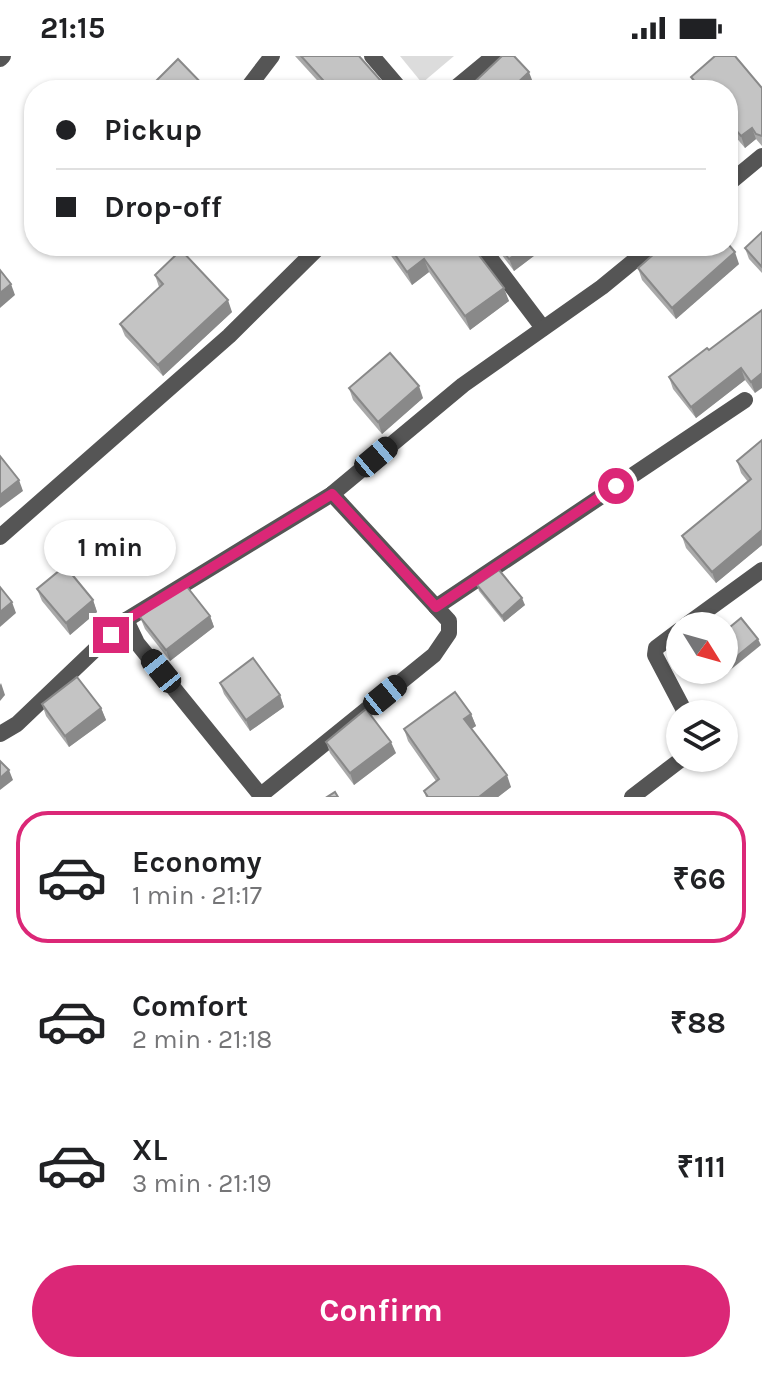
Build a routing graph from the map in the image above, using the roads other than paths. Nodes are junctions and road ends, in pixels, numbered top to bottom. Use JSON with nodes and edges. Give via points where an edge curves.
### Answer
{"nodes":[{"id":1,"x":272,"y":56,"type":"edge"},
{"id":2,"x":372,"y":56,"type":"edge"},
{"id":3,"x":494,"y":56,"type":"edge"},
{"id":4,"x":254,"y":80,"type":"edge"},
{"id":5,"x":392,"y":80,"type":"edge"},
{"id":6,"x":465,"y":80,"type":"edge"},
{"id":7,"x":762,"y":156,"type":"edge"},
{"id":8,"x":738,"y":176,"type":"edge"},
{"id":9,"x":310,"y":256,"type":"edge"},
{"id":10,"x":489,"y":256,"type":"edge"},
{"id":11,"x":640,"y":256,"type":"edge"},
{"id":12,"x":543,"y":328,"type":"junction"},
{"id":13,"x":745,"y":400,"type":"dead end"},
{"id":14,"x":332,"y":494,"type":"junction"},
{"id":15,"x":0,"y":537,"type":"edge"},
{"id":16,"x":762,"y":570,"type":"edge"},
{"id":17,"x":436,"y":607,"type":"junction"},
{"id":18,"x":704,"y":612,"type":"edge"},
{"id":19,"x":126,"y":620,"type":"junction"},
{"id":20,"x":666,"y":640,"type":"edge"},
{"id":21,"x":666,"y":676,"type":"edge"},
{"id":22,"x":0,"y":734,"type":"edge"},
{"id":23,"x":666,"y":771,"type":"edge"},
{"id":24,"x":262,"y":796,"type":"edge"},
{"id":25,"x":632,"y":797,"type":"edge"}],
"edges":[{"from":1,"to":4,"type":"street"},
{"from":2,"to":5,"type":"street"},
{"from":3,"to":6,"type":"street"},
{"from":7,"to":8,"type":"street"},
{"from":9,"to":15,"type":"street","via":[[262,306]]},
{"from":10,"to":12,"type":"street"},
{"from":11,"to":12,"type":"street"},
{"from":12,"to":14,"type":"street","via":[[463,385]]},
{"from":13,"to":17,"type":"street"},
{"from":14,"to":17,"type":"street"},
{"from":14,"to":19,"type":"street"},
{"from":16,"to":18,"type":"street"},
{"from":17,"to":24,"type":"street","via":[[450,627],[434,655]]},
{"from":19,"to":22,"type":"street"},
{"from":19,"to":24,"type":"street","via":[[137,643]]},
{"from":20,"to":21,"type":"street","via":[[655,655]]},
{"from":23,"to":25,"type":"street"}]}
